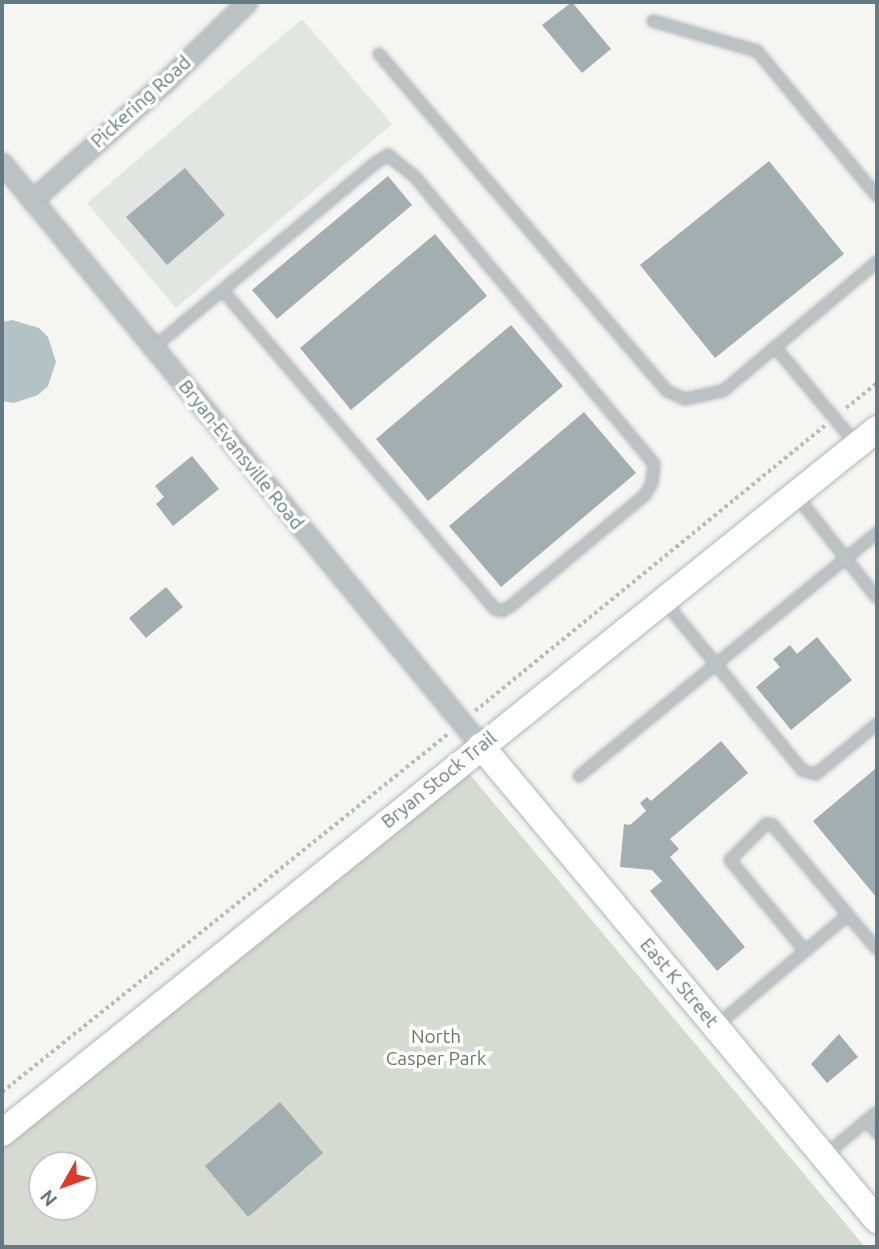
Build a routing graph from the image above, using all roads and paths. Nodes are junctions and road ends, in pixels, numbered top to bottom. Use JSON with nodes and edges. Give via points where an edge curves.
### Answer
{"nodes":[{"id":1,"x":247,"y":2,"type":"edge"},
{"id":2,"x":653,"y":21,"type":"dead end"},
{"id":3,"x":379,"y":54,"type":"dead end"},
{"id":4,"x":2,"y":163,"type":"edge"},
{"id":5,"x":877,"y":196,"type":"edge"},
{"id":6,"x":32,"y":200,"type":"junction"},
{"id":7,"x":877,"y":262,"type":"edge"},
{"id":8,"x":223,"y":290,"type":"junction"},
{"id":9,"x":775,"y":347,"type":"junction"},
{"id":10,"x":153,"y":348,"type":"junction"},
{"id":11,"x":877,"y":383,"type":"edge"},
{"id":12,"x":835,"y":417,"type":"junction"},
{"id":13,"x":867,"y":437,"type":"edge"},
{"id":14,"x":796,"y":495,"type":"junction"},
{"id":15,"x":877,"y":533,"type":"edge"},
{"id":16,"x":846,"y":558,"type":"junction"},
{"id":17,"x":877,"y":598,"type":"edge"},
{"id":18,"x":664,"y":600,"type":"junction"},
{"id":19,"x":716,"y":664,"type":"junction"},
{"id":20,"x":462,"y":723,"type":"junction"},
{"id":21,"x":877,"y":724,"type":"edge"},
{"id":22,"x":481,"y":746,"type":"junction"},
{"id":23,"x":579,"y":776,"type":"dead end"},
{"id":24,"x":848,"y":915,"type":"junction"},
{"id":25,"x":877,"y":949,"type":"edge"},
{"id":26,"x":805,"y":951,"type":"junction"},
{"id":27,"x":715,"y":1027,"type":"junction"},
{"id":28,"x":2,"y":1092,"type":"edge"},
{"id":29,"x":877,"y":1112,"type":"edge"},
{"id":30,"x":867,"y":1121,"type":"junction"},
{"id":31,"x":2,"y":1133,"type":"edge"},
{"id":32,"x":877,"y":1133,"type":"edge"},
{"id":33,"x":824,"y":1156,"type":"junction"},
{"id":34,"x":877,"y":1220,"type":"edge"}],
"edges":[{"from":1,"to":6,"type":"street","name":"Pickering Road"},
{"from":2,"to":5,"type":"lane","via":[[757,51]]},
{"from":3,"to":9,"type":"lane","via":[[667,391],[685,399],[723,391]]},
{"from":4,"to":6,"type":"street","name":"Bryan-Evansville Road"},
{"from":6,"to":10,"type":"street","name":"Bryan-Evansville Road"},
{"from":7,"to":9,"type":"lane"},
{"from":8,"to":8,"type":"lane","via":[[388,155],[415,177],[654,464],[652,483],[645,495],[511,606],[502,611],[495,608]]},
{"from":8,"to":10,"type":"lane"},
{"from":9,"to":12,"type":"lane"},
{"from":10,"to":20,"type":"street","name":"Bryan-Evansville Road"},
{"from":11,"to":12,"type":"path"},
{"from":12,"to":13,"type":"lane"},
{"from":12,"to":20,"type":"path"},
{"from":13,"to":14,"type":"main road","name":"Bryan Stock Trail"},
{"from":14,"to":16,"type":"lane"},
{"from":14,"to":18,"type":"main road","name":"Bryan Stock Trail"},
{"from":15,"to":16,"type":"lane"},
{"from":16,"to":17,"type":"lane"},
{"from":16,"to":19,"type":"lane"},
{"from":18,"to":19,"type":"lane"},
{"from":18,"to":22,"type":"main road","name":"Bryan Stock Trail"},
{"from":19,"to":21,"type":"lane","via":[[803,771],[816,774]]},
{"from":19,"to":23,"type":"lane"},
{"from":20,"to":22,"type":"street","name":"Bryan-Evansville Road"},
{"from":20,"to":28,"type":"path"},
{"from":22,"to":27,"type":"main road","name":"East K Street"},
{"from":22,"to":31,"type":"main road","name":"Bryan Stock Trail"},
{"from":24,"to":25,"type":"lane"},
{"from":24,"to":26,"type":"lane"},
{"from":24,"to":26,"type":"lane","via":[[772,824],[766,824],[730,860]]},
{"from":26,"to":27,"type":"lane"},
{"from":27,"to":33,"type":"main road","name":"East K Street"},
{"from":29,"to":30,"type":"lane"},
{"from":30,"to":32,"type":"lane"},
{"from":30,"to":33,"type":"lane"},
{"from":33,"to":34,"type":"main road","name":"East K Street"}]}
